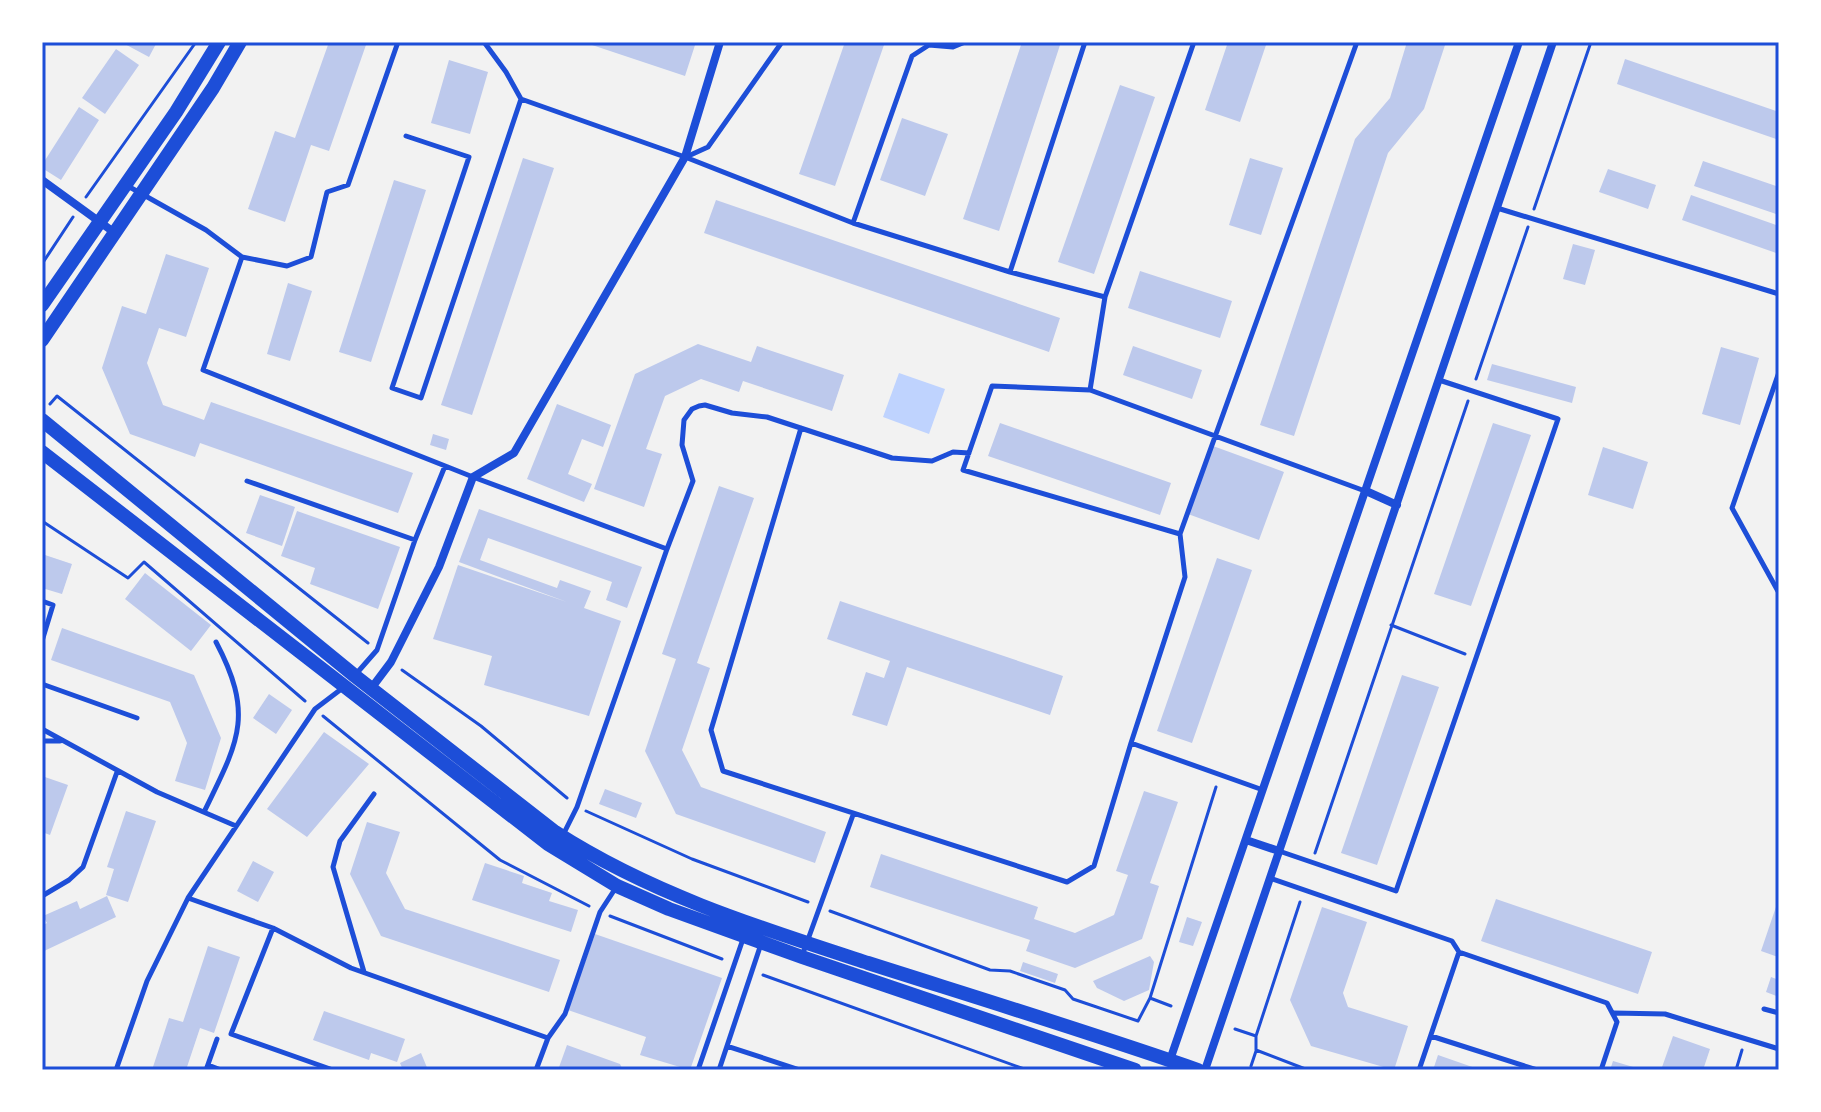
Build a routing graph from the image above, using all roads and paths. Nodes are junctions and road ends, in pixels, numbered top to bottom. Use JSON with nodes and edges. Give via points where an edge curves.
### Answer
{"nodes":[{"id":1,"x":196,"y":42,"type":"edge"},
{"id":2,"x":219,"y":42,"type":"edge"},
{"id":3,"x":240,"y":42,"type":"edge"},
{"id":4,"x":398,"y":42,"type":"edge"},
{"id":5,"x":484,"y":42,"type":"edge"},
{"id":6,"x":720,"y":42,"type":"edge"},
{"id":7,"x":782,"y":42,"type":"edge"},
{"id":8,"x":965,"y":42,"type":"edge"},
{"id":9,"x":1085,"y":42,"type":"edge"},
{"id":10,"x":1194,"y":42,"type":"edge"},
{"id":11,"x":1357,"y":42,"type":"edge"},
{"id":12,"x":1519,"y":42,"type":"edge"},
{"id":13,"x":1553,"y":42,"type":"edge"},
{"id":14,"x":1591,"y":42,"type":"edge"},
{"id":15,"x":521,"y":99,"type":"junction"},
{"id":16,"x":406,"y":136,"type":"dead end"},
{"id":17,"x":685,"y":157,"type":"junction"},
{"id":18,"x":42,"y":180,"type":"edge"},
{"id":19,"x":125,"y":184,"type":"junction"},
{"id":20,"x":141,"y":195,"type":"junction"},
{"id":21,"x":80,"y":207,"type":"junction"},
{"id":22,"x":1497,"y":208,"type":"junction"},
{"id":23,"x":1531,"y":219,"type":"junction"},
{"id":24,"x":100,"y":221,"type":"junction"},
{"id":25,"x":853,"y":223,"type":"junction"},
{"id":26,"x":115,"y":233,"type":"junction"},
{"id":27,"x":242,"y":257,"type":"junction"},
{"id":28,"x":42,"y":264,"type":"edge"},
{"id":29,"x":1010,"y":272,"type":"junction"},
{"id":30,"x":1779,"y":294,"type":"edge"},
{"id":31,"x":1105,"y":297,"type":"junction"},
{"id":32,"x":42,"y":305,"type":"edge"},
{"id":33,"x":42,"y":340,"type":"edge"},
{"id":34,"x":1779,"y":372,"type":"edge"},
{"id":35,"x":1439,"y":380,"type":"junction"},
{"id":36,"x":1090,"y":390,"type":"junction"},
{"id":37,"x":1472,"y":391,"type":"junction"},
{"id":38,"x":42,"y":413,"type":"edge"},
{"id":39,"x":42,"y":420,"type":"edge"},
{"id":40,"x":801,"y":428,"type":"junction"},
{"id":41,"x":1214,"y":437,"type":"junction"},
{"id":42,"x":42,"y":452,"type":"edge"},
{"id":43,"x":969,"y":453,"type":"junction"},
{"id":44,"x":445,"y":466,"type":"junction"},
{"id":45,"x":473,"y":477,"type":"junction"},
{"id":46,"x":247,"y":481,"type":"dead end"},
{"id":47,"x":1366,"y":491,"type":"junction"},
{"id":48,"x":1397,"y":505,"type":"junction"},
{"id":49,"x":42,"y":521,"type":"edge"},
{"id":50,"x":1180,"y":534,"type":"junction"},
{"id":51,"x":415,"y":540,"type":"junction"},
{"id":52,"x":667,"y":549,"type":"junction"},
{"id":53,"x":1779,"y":593,"type":"edge"},
{"id":54,"x":42,"y":601,"type":"edge"},
{"id":55,"x":1391,"y":625,"type":"junction"},
{"id":56,"x":42,"y":641,"type":"edge"},
{"id":57,"x":216,"y":642,"type":"dead end"},
{"id":58,"x":377,"y":650,"type":"junction"},
{"id":59,"x":1476,"y":658,"type":"junction"},
{"id":60,"x":391,"y":662,"type":"junction"},
{"id":61,"x":355,"y":676,"type":"junction"},
{"id":62,"x":42,"y":684,"type":"edge"},
{"id":63,"x":344,"y":688,"type":"junction"},
{"id":64,"x":371,"y":688,"type":"junction"},
{"id":65,"x":361,"y":702,"type":"junction"},
{"id":66,"x":315,"y":709,"type":"junction"},
{"id":67,"x":137,"y":718,"type":"dead end"},
{"id":68,"x":42,"y":729,"type":"edge"},
{"id":69,"x":42,"y":741,"type":"edge"},
{"id":70,"x":61,"y":741,"type":"junction"},
{"id":71,"x":1131,"y":743,"type":"junction"},
{"id":72,"x":117,"y":772,"type":"junction"},
{"id":73,"x":1220,"y":776,"type":"junction"},
{"id":74,"x":1263,"y":790,"type":"junction"},
{"id":75,"x":374,"y":794,"type":"dead end"},
{"id":76,"x":577,"y":807,"type":"junction"},
{"id":77,"x":204,"y":812,"type":"junction"},
{"id":78,"x":853,"y":815,"type":"junction"},
{"id":79,"x":236,"y":826,"type":"junction"},
{"id":80,"x":562,"y":836,"type":"junction"},
{"id":81,"x":1246,"y":840,"type":"junction"},
{"id":82,"x":1279,"y":851,"type":"junction"},
{"id":83,"x":1312,"y":862,"type":"junction"},
{"id":84,"x":1270,"y":878,"type":"junction"},
{"id":85,"x":617,"y":886,"type":"junction"},
{"id":86,"x":1305,"y":889,"type":"junction"},
{"id":87,"x":42,"y":896,"type":"edge"},
{"id":88,"x":188,"y":898,"type":"junction"},
{"id":89,"x":820,"y":907,"type":"junction"},
{"id":90,"x":273,"y":928,"type":"junction"},
{"id":91,"x":744,"y":937,"type":"junction"},
{"id":92,"x":762,"y":943,"type":"junction"},
{"id":93,"x":804,"y":950,"type":"junction"},
{"id":94,"x":1459,"y":952,"type":"junction"},
{"id":95,"x":364,"y":973,"type":"junction"},
{"id":96,"x":1150,"y":998,"type":"junction"},
{"id":97,"x":1171,"y":1006,"type":"dead end"},
{"id":98,"x":1764,"y":1009,"type":"dead end"},
{"id":99,"x":1614,"y":1013,"type":"junction"},
{"id":100,"x":1779,"y":1013,"type":"edge"},
{"id":101,"x":1235,"y":1029,"type":"dead end"},
{"id":102,"x":1256,"y":1036,"type":"junction"},
{"id":103,"x":1431,"y":1036,"type":"junction"},
{"id":104,"x":548,"y":1038,"type":"junction"},
{"id":105,"x":1745,"y":1038,"type":"junction"},
{"id":106,"x":217,"y":1039,"type":"dead end"},
{"id":107,"x":727,"y":1046,"type":"junction"},
{"id":108,"x":1779,"y":1049,"type":"edge"},
{"id":109,"x":1256,"y":1050,"type":"junction"},
{"id":110,"x":1168,"y":1065,"type":"edge"},
{"id":111,"x":1251,"y":1066,"type":"dead end"},
{"id":112,"x":207,"y":1068,"type":"edge"},
{"id":113,"x":116,"y":1070,"type":"edge"},
{"id":114,"x":221,"y":1070,"type":"edge"},
{"id":115,"x":333,"y":1070,"type":"edge"},
{"id":116,"x":536,"y":1070,"type":"edge"},
{"id":117,"x":698,"y":1070,"type":"edge"},
{"id":118,"x":719,"y":1070,"type":"edge"},
{"id":119,"x":800,"y":1070,"type":"edge"},
{"id":120,"x":1135,"y":1070,"type":"edge"},
{"id":121,"x":1198,"y":1070,"type":"edge"},
{"id":122,"x":1205,"y":1070,"type":"edge"},
{"id":123,"x":1308,"y":1070,"type":"edge"},
{"id":124,"x":1419,"y":1070,"type":"edge"},
{"id":125,"x":1537,"y":1070,"type":"edge"},
{"id":126,"x":1601,"y":1070,"type":"edge"},
{"id":127,"x":1736,"y":1070,"type":"edge"}],
"edges":[{"from":1,"to":21,"type":"path"},
{"from":2,"to":19,"type":"main road"},
{"from":3,"to":20,"type":"main road"},
{"from":4,"to":27,"type":"lane","via":[[348,185],[327,192],[311,257],[287,266]]},
{"from":5,"to":15,"type":"lane"},
{"from":6,"to":17,"type":"street"},
{"from":7,"to":17,"type":"lane","via":[[708,147]]},
{"from":8,"to":25,"type":"lane","via":[[929,45],[912,56]]},
{"from":9,"to":29,"type":"lane"},
{"from":10,"to":31,"type":"lane"},
{"from":11,"to":41,"type":"lane"},
{"from":12,"to":47,"type":"street"},
{"from":13,"to":22,"type":"street"},
{"from":14,"to":23,"type":"path"},
{"from":15,"to":16,"type":"lane","via":[[421,398],[392,388],[469,157]]},
{"from":15,"to":17,"type":"lane"},
{"from":17,"to":25,"type":"lane"},
{"from":17,"to":45,"type":"street","via":[[514,453]]},
{"from":18,"to":21,"type":"street"},
{"from":19,"to":20,"type":"lane"},
{"from":19,"to":24,"type":"main road"},
{"from":20,"to":26,"type":"main road"},
{"from":20,"to":27,"type":"lane","via":[[206,230]]},
{"from":21,"to":24,"type":"street"},
{"from":21,"to":28,"type":"path"},
{"from":22,"to":23,"type":"lane"},
{"from":22,"to":35,"type":"street"},
{"from":23,"to":30,"type":"lane"},
{"from":23,"to":37,"type":"path"},
{"from":24,"to":26,"type":"street"},
{"from":24,"to":32,"type":"main road"},
{"from":25,"to":29,"type":"lane"},
{"from":26,"to":33,"type":"main road"},
{"from":27,"to":44,"type":"lane","via":[[203,370]]},
{"from":29,"to":31,"type":"lane"},
{"from":31,"to":36,"type":"lane"},
{"from":34,"to":53,"type":"lane","via":[[1732,508]]},
{"from":35,"to":37,"type":"lane"},
{"from":35,"to":48,"type":"street"},
{"from":36,"to":41,"type":"lane"},
{"from":36,"to":43,"type":"lane","via":[[992,386]]},
{"from":37,"to":55,"type":"path"},
{"from":37,"to":59,"type":"lane","via":[[1558,419]]},
{"from":38,"to":58,"type":"path","via":[[57,396]]},
{"from":39,"to":61,"type":"main road"},
{"from":40,"to":43,"type":"lane","via":[[892,458],[932,461],[953,452]]},
{"from":40,"to":52,"type":"lane","via":[[705,405],[692,409],[684,420],[682,445],[693,481]]},
{"from":40,"to":78,"type":"lane","via":[[711,730],[723,771]]},
{"from":41,"to":47,"type":"lane"},
{"from":41,"to":50,"type":"lane"},
{"from":42,"to":63,"type":"main road"},
{"from":43,"to":50,"type":"lane","via":[[963,470]]},
{"from":44,"to":45,"type":"lane"},
{"from":44,"to":51,"type":"lane"},
{"from":45,"to":52,"type":"lane"},
{"from":45,"to":60,"type":"street","via":[[439,567]]},
{"from":46,"to":51,"type":"lane"},
{"from":47,"to":48,"type":"street"},
{"from":47,"to":74,"type":"street"},
{"from":48,"to":82,"type":"street"},
{"from":49,"to":66,"type":"path","via":[[128,578],[144,562]]},
{"from":50,"to":71,"type":"lane","via":[[1185,577]]},
{"from":51,"to":58,"type":"lane"},
{"from":52,"to":76,"type":"lane"},
{"from":54,"to":56,"type":"lane","via":[[53,605]]},
{"from":55,"to":59,"type":"path"},
{"from":55,"to":83,"type":"path"},
{"from":57,"to":77,"type":"lane","via":[[230,669],[240,717],[224,772]]},
{"from":58,"to":61,"type":"lane"},
{"from":59,"to":83,"type":"lane","via":[[1396,891]]},
{"from":60,"to":64,"type":"street"},
{"from":60,"to":76,"type":"path","via":[[481,726]]},
{"from":61,"to":63,"type":"lane"},
{"from":61,"to":64,"type":"main road"},
{"from":62,"to":67,"type":"lane"},
{"from":63,"to":65,"type":"main road"},
{"from":63,"to":66,"type":"lane"},
{"from":64,"to":65,"type":"street"},
{"from":64,"to":80,"type":"main road"},
{"from":65,"to":85,"type":"main road","via":[[548,844]]},
{"from":66,"to":79,"type":"lane"},
{"from":68,"to":70,"type":"lane"},
{"from":69,"to":70,"type":"lane"},
{"from":70,"to":72,"type":"lane"},
{"from":71,"to":73,"type":"lane"},
{"from":71,"to":78,"type":"lane","via":[[1094,866],[1067,882]]},
{"from":72,"to":77,"type":"lane"},
{"from":72,"to":87,"type":"lane","via":[[83,867]]},
{"from":73,"to":74,"type":"lane"},
{"from":73,"to":96,"type":"path"},
{"from":74,"to":81,"type":"street"},
{"from":75,"to":95,"type":"lane","via":[[340,841],[333,867]]},
{"from":76,"to":80,"type":"lane"},
{"from":76,"to":89,"type":"path","via":[[692,859]]},
{"from":77,"to":79,"type":"lane"},
{"from":78,"to":89,"type":"lane"},
{"from":79,"to":88,"type":"lane"},
{"from":80,"to":93,"type":"main road","via":[[649,884]]},
{"from":81,"to":82,"type":"street"},
{"from":81,"to":110,"type":"street"},
{"from":82,"to":83,"type":"lane"},
{"from":82,"to":84,"type":"street"},
{"from":84,"to":86,"type":"lane"},
{"from":84,"to":122,"type":"street"},
{"from":85,"to":91,"type":"main road"},
{"from":85,"to":104,"type":"lane","via":[[600,912],[565,1014]]},
{"from":86,"to":94,"type":"lane","via":[[1452,941]]},
{"from":86,"to":102,"type":"path"},
{"from":88,"to":90,"type":"lane"},
{"from":88,"to":113,"type":"lane","via":[[147,981]]},
{"from":89,"to":93,"type":"lane"},
{"from":89,"to":96,"type":"path","via":[[990,970],[1010,971],[1065,990],[1073,999],[1138,1021]]},
{"from":90,"to":95,"type":"lane"},
{"from":90,"to":115,"type":"lane","via":[[231,1034]]},
{"from":91,"to":92,"type":"main road"},
{"from":91,"to":117,"type":"lane"},
{"from":92,"to":93,"type":"main road"},
{"from":92,"to":107,"type":"lane"},
{"from":93,"to":110,"type":"main road"},
{"from":93,"to":120,"type":"main road"},
{"from":94,"to":99,"type":"lane","via":[[1607,1003]]},
{"from":94,"to":103,"type":"lane"},
{"from":95,"to":104,"type":"lane"},
{"from":96,"to":97,"type":"path"},
{"from":98,"to":100,"type":"lane"},
{"from":99,"to":105,"type":"lane","via":[[1665,1014]]},
{"from":99,"to":126,"type":"lane","via":[[1617,1022]]},
{"from":101,"to":102,"type":"path"},
{"from":102,"to":109,"type":"path"},
{"from":103,"to":124,"type":"lane"},
{"from":103,"to":125,"type":"lane"},
{"from":104,"to":116,"type":"lane"},
{"from":105,"to":108,"type":"lane"},
{"from":105,"to":127,"type":"path"},
{"from":106,"to":112,"type":"lane"},
{"from":107,"to":118,"type":"lane"},
{"from":107,"to":119,"type":"lane"},
{"from":109,"to":111,"type":"path"},
{"from":109,"to":123,"type":"path"},
{"from":110,"to":121,"type":"main road"},
{"from":112,"to":114,"type":"lane"}]}
